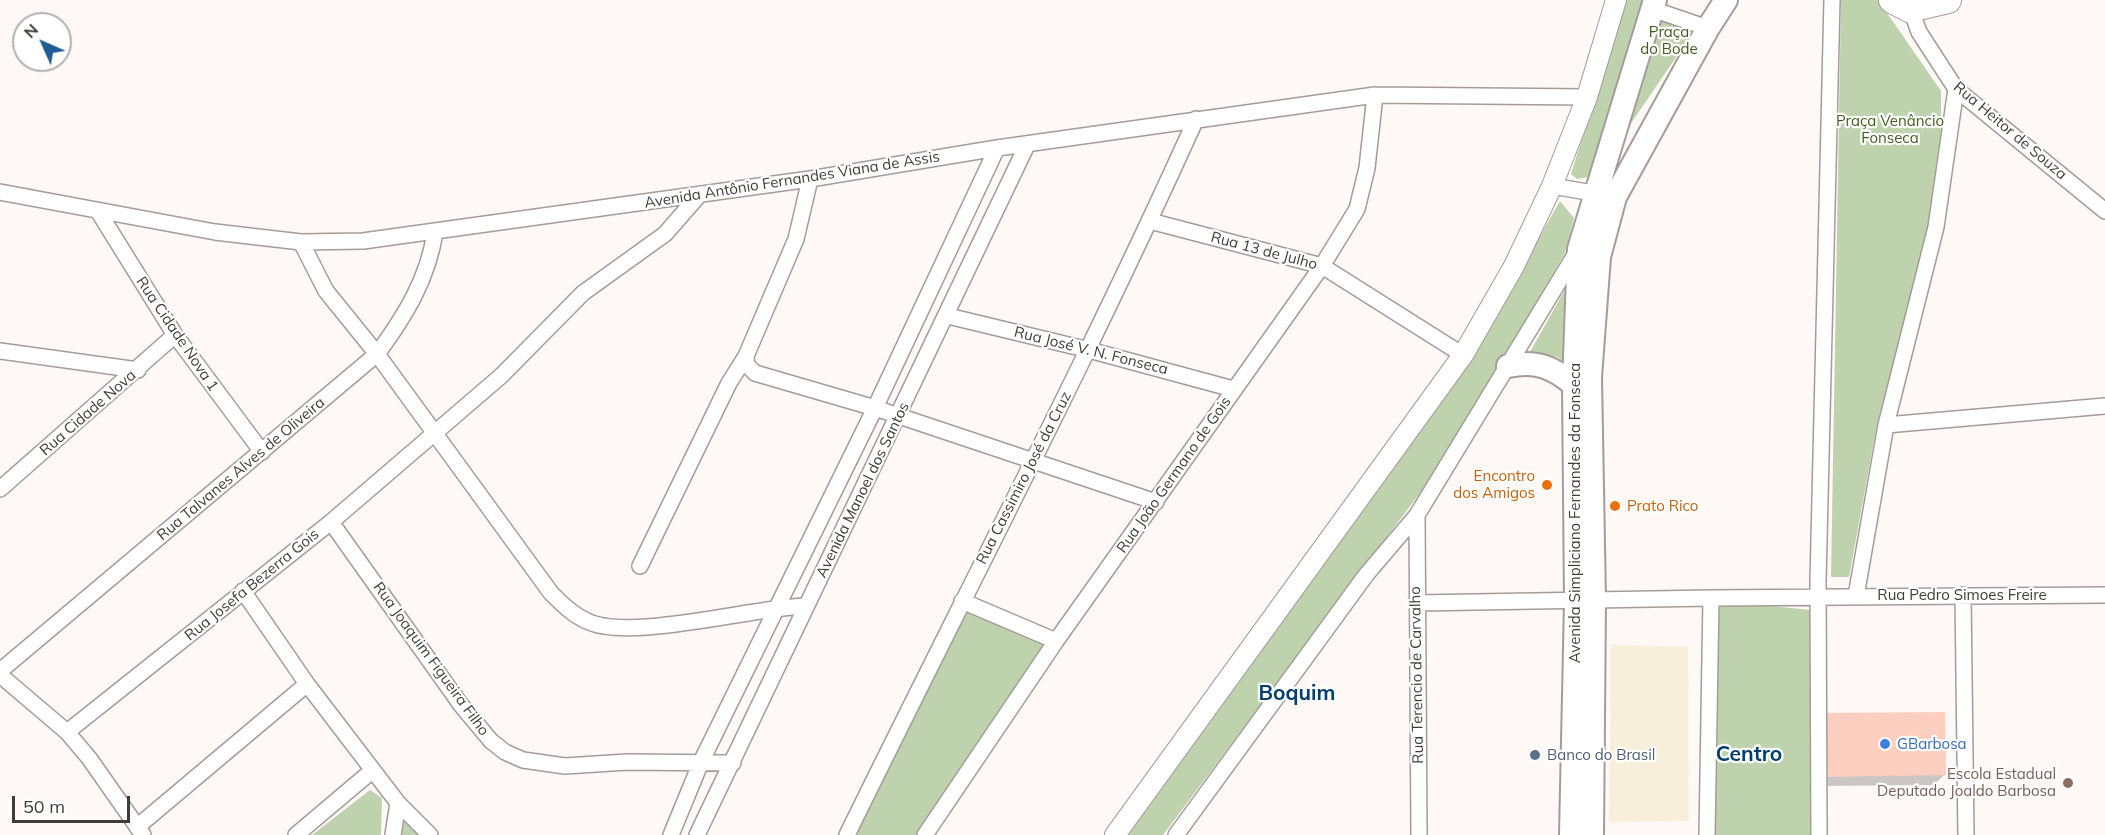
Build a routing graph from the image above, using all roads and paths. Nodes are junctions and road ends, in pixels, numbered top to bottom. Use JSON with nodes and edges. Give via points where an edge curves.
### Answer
{"nodes":[{"id":1,"x":1616,"y":0,"type":"edge"},
{"id":2,"x":1726,"y":0,"type":"edge"},
{"id":3,"x":1832,"y":0,"type":"edge"},
{"id":4,"x":1948,"y":0,"type":"edge"},
{"id":5,"x":1903,"y":3,"type":"edge"},
{"id":6,"x":1654,"y":4,"type":"edge"},
{"id":7,"x":1708,"y":28,"type":"junction"},
{"id":8,"x":1956,"y":90,"type":"junction"},
{"id":9,"x":1375,"y":95,"type":"junction"},
{"id":10,"x":1587,"y":97,"type":"junction"},
{"id":11,"x":1196,"y":119,"type":"junction"},
{"id":12,"x":1027,"y":145,"type":"junction"},
{"id":13,"x":997,"y":148,"type":"junction"},
{"id":14,"x":810,"y":179,"type":"junction"},
{"id":15,"x":1552,"y":186,"type":"junction"},
{"id":16,"x":0,"y":192,"type":"edge"},
{"id":17,"x":700,"y":194,"type":"junction"},
{"id":18,"x":1605,"y":195,"type":"junction"},
{"id":19,"x":98,"y":211,"type":"junction"},
{"id":20,"x":2105,"y":211,"type":"edge"},
{"id":21,"x":1150,"y":221,"type":"junction"},
{"id":22,"x":435,"y":232,"type":"junction"},
{"id":23,"x":301,"y":242,"type":"junction"},
{"id":24,"x":1580,"y":249,"type":"junction"},
{"id":25,"x":1322,"y":266,"type":"junction"},
{"id":26,"x":948,"y":316,"type":"junction"},
{"id":27,"x":175,"y":335,"type":"junction"},
{"id":28,"x":1089,"y":350,"type":"junction"},
{"id":29,"x":0,"y":351,"type":"edge"},
{"id":30,"x":377,"y":354,"type":"junction"},
{"id":31,"x":1463,"y":355,"type":"junction"},
{"id":32,"x":746,"y":356,"type":"junction"},
{"id":33,"x":1508,"y":366,"type":"junction"},
{"id":34,"x":138,"y":370,"type":"junction"},
{"id":35,"x":1574,"y":385,"type":"junction"},
{"id":36,"x":1233,"y":389,"type":"junction"},
{"id":37,"x":2105,"y":406,"type":"edge"},
{"id":38,"x":875,"y":408,"type":"junction"},
{"id":39,"x":900,"y":416,"type":"junction"},
{"id":40,"x":1886,"y":424,"type":"junction"},
{"id":41,"x":434,"y":434,"type":"junction"},
{"id":42,"x":262,"y":452,"type":"junction"},
{"id":43,"x":1033,"y":462,"type":"junction"},
{"id":44,"x":3,"y":482,"type":"edge"},
{"id":45,"x":1156,"y":502,"type":"junction"},
{"id":46,"x":1417,"y":515,"type":"junction"},
{"id":47,"x":331,"y":522,"type":"junction"},
{"id":48,"x":640,"y":566,"type":"dead end"},
{"id":49,"x":243,"y":591,"type":"junction"},
{"id":50,"x":2105,"y":595,"type":"edge"},
{"id":51,"x":1856,"y":596,"type":"junction"},
{"id":52,"x":1963,"y":596,"type":"junction"},
{"id":53,"x":1710,"y":598,"type":"junction"},
{"id":54,"x":1818,"y":599,"type":"junction"},
{"id":55,"x":962,"y":601,"type":"junction"},
{"id":56,"x":1585,"y":602,"type":"junction"},
{"id":57,"x":1416,"y":603,"type":"junction"},
{"id":58,"x":779,"y":606,"type":"junction"},
{"id":59,"x":806,"y":606,"type":"junction"},
{"id":60,"x":1056,"y":641,"type":"junction"},
{"id":61,"x":0,"y":673,"type":"edge"},
{"id":62,"x":307,"y":684,"type":"junction"},
{"id":63,"x":67,"y":732,"type":"junction"},
{"id":64,"x":701,"y":762,"type":"junction"},
{"id":65,"x":733,"y":763,"type":"junction"},
{"id":66,"x":374,"y":770,"type":"junction"},
{"id":67,"x":398,"y":803,"type":"junction"},
{"id":68,"x":140,"y":831,"type":"edge"},
{"id":69,"x":296,"y":835,"type":"edge"},
{"id":70,"x":393,"y":835,"type":"edge"},
{"id":71,"x":430,"y":835,"type":"edge"},
{"id":72,"x":670,"y":835,"type":"edge"},
{"id":73,"x":697,"y":835,"type":"edge"},
{"id":74,"x":847,"y":835,"type":"edge"},
{"id":75,"x":925,"y":835,"type":"edge"},
{"id":76,"x":1115,"y":835,"type":"edge"},
{"id":77,"x":1176,"y":835,"type":"edge"},
{"id":78,"x":1419,"y":835,"type":"edge"},
{"id":79,"x":1571,"y":835,"type":"edge"},
{"id":80,"x":1592,"y":835,"type":"edge"},
{"id":81,"x":1707,"y":835,"type":"edge"},
{"id":82,"x":1820,"y":835,"type":"edge"},
{"id":83,"x":1966,"y":835,"type":"edge"}],
"edges":[{"from":1,"to":10,"type":"street"},
{"from":2,"to":7,"type":"main road"},
{"from":3,"to":54,"type":"street"},
{"from":4,"to":5,"type":"main road"},
{"from":5,"to":8,"type":"street","name":"Rua Heitor de Souza"},
{"from":6,"to":7,"type":"street"},
{"from":6,"to":18,"type":"main road"},
{"from":7,"to":18,"type":"main road"},
{"from":8,"to":20,"type":"street","name":"Rua Heitor de Souza"},
{"from":8,"to":40,"type":"street","via":[[1936,227]]},
{"from":9,"to":10,"type":"street","name":"Avenida Antônio Fernandes Viana de Assis"},
{"from":9,"to":11,"type":"street","name":"Avenida Antônio Fernandes Viana de Assis"},
{"from":9,"to":25,"type":"street","name":"Rua João Germano de Gois","via":[[1358,209]]},
{"from":10,"to":15,"type":"street"},
{"from":11,"to":12,"type":"street","name":"Avenida Antônio Fernandes Viana de Assis"},
{"from":11,"to":21,"type":"street","name":"Rua Cassimiro José da Cruz"},
{"from":12,"to":13,"type":"street","name":"Avenida Antônio Fernandes Viana de Assis"},
{"from":12,"to":26,"type":"street","name":"Avenida Manoel dos Santos"},
{"from":13,"to":14,"type":"street","name":"Avenida Antônio Fernandes Viana de Assis"},
{"from":13,"to":38,"type":"street","name":"Avenida Manoel dos Santos"},
{"from":14,"to":17,"type":"street","name":"Avenida Antônio Fernandes Viana de Assis"},
{"from":14,"to":32,"type":"street","via":[[796,239]]},
{"from":15,"to":18,"type":"street"},
{"from":15,"to":31,"type":"street","via":[[1514,266]]},
{"from":16,"to":19,"type":"street","name":"Avenida Antônio Fernandes Viana de Assis"},
{"from":17,"to":22,"type":"street","name":"Avenida Antônio Fernandes Viana de Assis"},
{"from":17,"to":41,"type":"street","name":"Rua Josefa Bezerra Gois","via":[[665,234],[583,293],[501,376]]},
{"from":18,"to":24,"type":"main road","name":"Avenida Simpliciano Fernandes da Fonseca"},
{"from":18,"to":56,"type":"main road","name":"Avenida Simpliciano Fernandes da Fonseca","via":[[1590,376]]},
{"from":19,"to":23,"type":"street","name":"Avenida Antônio Fernandes Viana de Assis","via":[[215,232]]},
{"from":19,"to":27,"type":"street","name":"Rua Cidade Nova 1"},
{"from":21,"to":25,"type":"street","name":"Rua 13 de Julho"},
{"from":21,"to":28,"type":"street","name":"Rua Cassimiro José da Cruz"},
{"from":22,"to":23,"type":"street","name":"Avenida Antônio Fernandes Viana de Assis","via":[[363,241]]},
{"from":22,"to":30,"type":"street","name":"Rua Talvanes Alves de Oliveira","via":[[432,257],[415,297]]},
{"from":23,"to":30,"type":"street","via":[[326,291]]},
{"from":24,"to":33,"type":"street"},
{"from":24,"to":35,"type":"main road","name":"Avenida Simpliciano Fernandes da Fonseca"},
{"from":25,"to":31,"type":"street","name":"Rua 13 de Julho"},
{"from":25,"to":36,"type":"street","name":"Rua João Germano de Gois"},
{"from":26,"to":28,"type":"street","name":"Rua José V. N. Fonseca"},
{"from":26,"to":39,"type":"street","name":"Avenida Manoel dos Santos"},
{"from":27,"to":34,"type":"street","name":"Rua Cidade Nova"},
{"from":27,"to":42,"type":"street","name":"Rua Cidade Nova 1"},
{"from":28,"to":36,"type":"street","name":"Rua José V. N. Fonseca"},
{"from":28,"to":43,"type":"street","name":"Rua Cassimiro José da Cruz"},
{"from":29,"to":34,"type":"street"},
{"from":30,"to":41,"type":"street"},
{"from":30,"to":42,"type":"street","name":"Rua Talvanes Alves de Oliveira"},
{"from":31,"to":76,"type":"street"},
{"from":32,"to":38,"type":"street","via":[[747,365],[755,373]]},
{"from":32,"to":48,"type":"street","via":[[729,383]]},
{"from":33,"to":35,"type":"main road","via":[[1544,365]]},
{"from":33,"to":46,"type":"street"},
{"from":34,"to":44,"type":"street","name":"Rua Cidade Nova"},
{"from":35,"to":56,"type":"main road","name":"Avenida Simpliciano Fernandes da Fonseca"},
{"from":36,"to":45,"type":"street","name":"Rua João Germano de Gois"},
{"from":37,"to":40,"type":"street"},
{"from":38,"to":39,"type":"street"},
{"from":38,"to":58,"type":"street","name":"Avenida Manoel dos Santos"},
{"from":39,"to":43,"type":"street"},
{"from":39,"to":59,"type":"street","name":"Avenida Manoel dos Santos"},
{"from":40,"to":51,"type":"street"},
{"from":41,"to":47,"type":"street","name":"Rua Josefa Bezerra Gois"},
{"from":41,"to":58,"type":"street","via":[[551,593],[589,622],[608,627],[670,624]]},
{"from":42,"to":61,"type":"street","name":"Rua Talvanes Alves de Oliveira"},
{"from":43,"to":45,"type":"street"},
{"from":43,"to":55,"type":"street","name":"Rua Cassimiro José da Cruz"},
{"from":45,"to":60,"type":"street","name":"Rua João Germano de Gois"},
{"from":46,"to":57,"type":"street","name":"Rua Terencio de Carvalho"},
{"from":46,"to":77,"type":"street","via":[[1366,575]]},
{"from":47,"to":49,"type":"street","name":"Rua Josefa Bezerra Gois"},
{"from":47,"to":64,"type":"street","name":"Rua Joaquim Figueira Filho","via":[[461,705],[505,752],[546,765]]},
{"from":49,"to":62,"type":"street"},
{"from":49,"to":63,"type":"street","name":"Rua Josefa Bezerra Gois"},
{"from":50,"to":52,"type":"street","name":"Rua Pedro Simoes Freire"},
{"from":51,"to":52,"type":"street","name":"Rua Pedro Simoes Freire"},
{"from":51,"to":54,"type":"street","name":"Rua Pedro Simoes Freire"},
{"from":52,"to":83,"type":"street"},
{"from":53,"to":54,"type":"street","name":"Rua Pedro Simoes Freire"},
{"from":53,"to":56,"type":"street","name":"Rua Pedro Simoes Freire"},
{"from":53,"to":81,"type":"street"},
{"from":54,"to":82,"type":"street"},
{"from":55,"to":60,"type":"street"},
{"from":55,"to":74,"type":"street","name":"Rua Cassimiro José da Cruz"},
{"from":56,"to":57,"type":"street","name":"Rua Pedro Simoes Freire"},
{"from":56,"to":79,"type":"main road","name":"Avenida Simpliciano Fernandes da Fonseca"},
{"from":56,"to":80,"type":"main road","name":"Avenida Simpliciano Fernandes da Fonseca"},
{"from":57,"to":78,"type":"street","name":"Rua Terencio de Carvalho"},
{"from":58,"to":59,"type":"street"},
{"from":58,"to":64,"type":"street","name":"Avenida Manoel dos Santos"},
{"from":59,"to":65,"type":"street","name":"Avenida Manoel dos Santos"},
{"from":60,"to":75,"type":"street","name":"Rua João Germano de Gois"},
{"from":61,"to":63,"type":"street"},
{"from":62,"to":66,"type":"street"},
{"from":62,"to":68,"type":"street"},
{"from":63,"to":68,"type":"street"},
{"from":64,"to":65,"type":"street","name":"Rua Joaquim Figueira Filho"},
{"from":64,"to":72,"type":"street","name":"Avenida Manoel dos Santos"},
{"from":65,"to":73,"type":"street","name":"Avenida Manoel dos Santos"},
{"from":66,"to":67,"type":"street"},
{"from":66,"to":69,"type":"street"},
{"from":67,"to":70,"type":"street"},
{"from":67,"to":71,"type":"street"}]}
